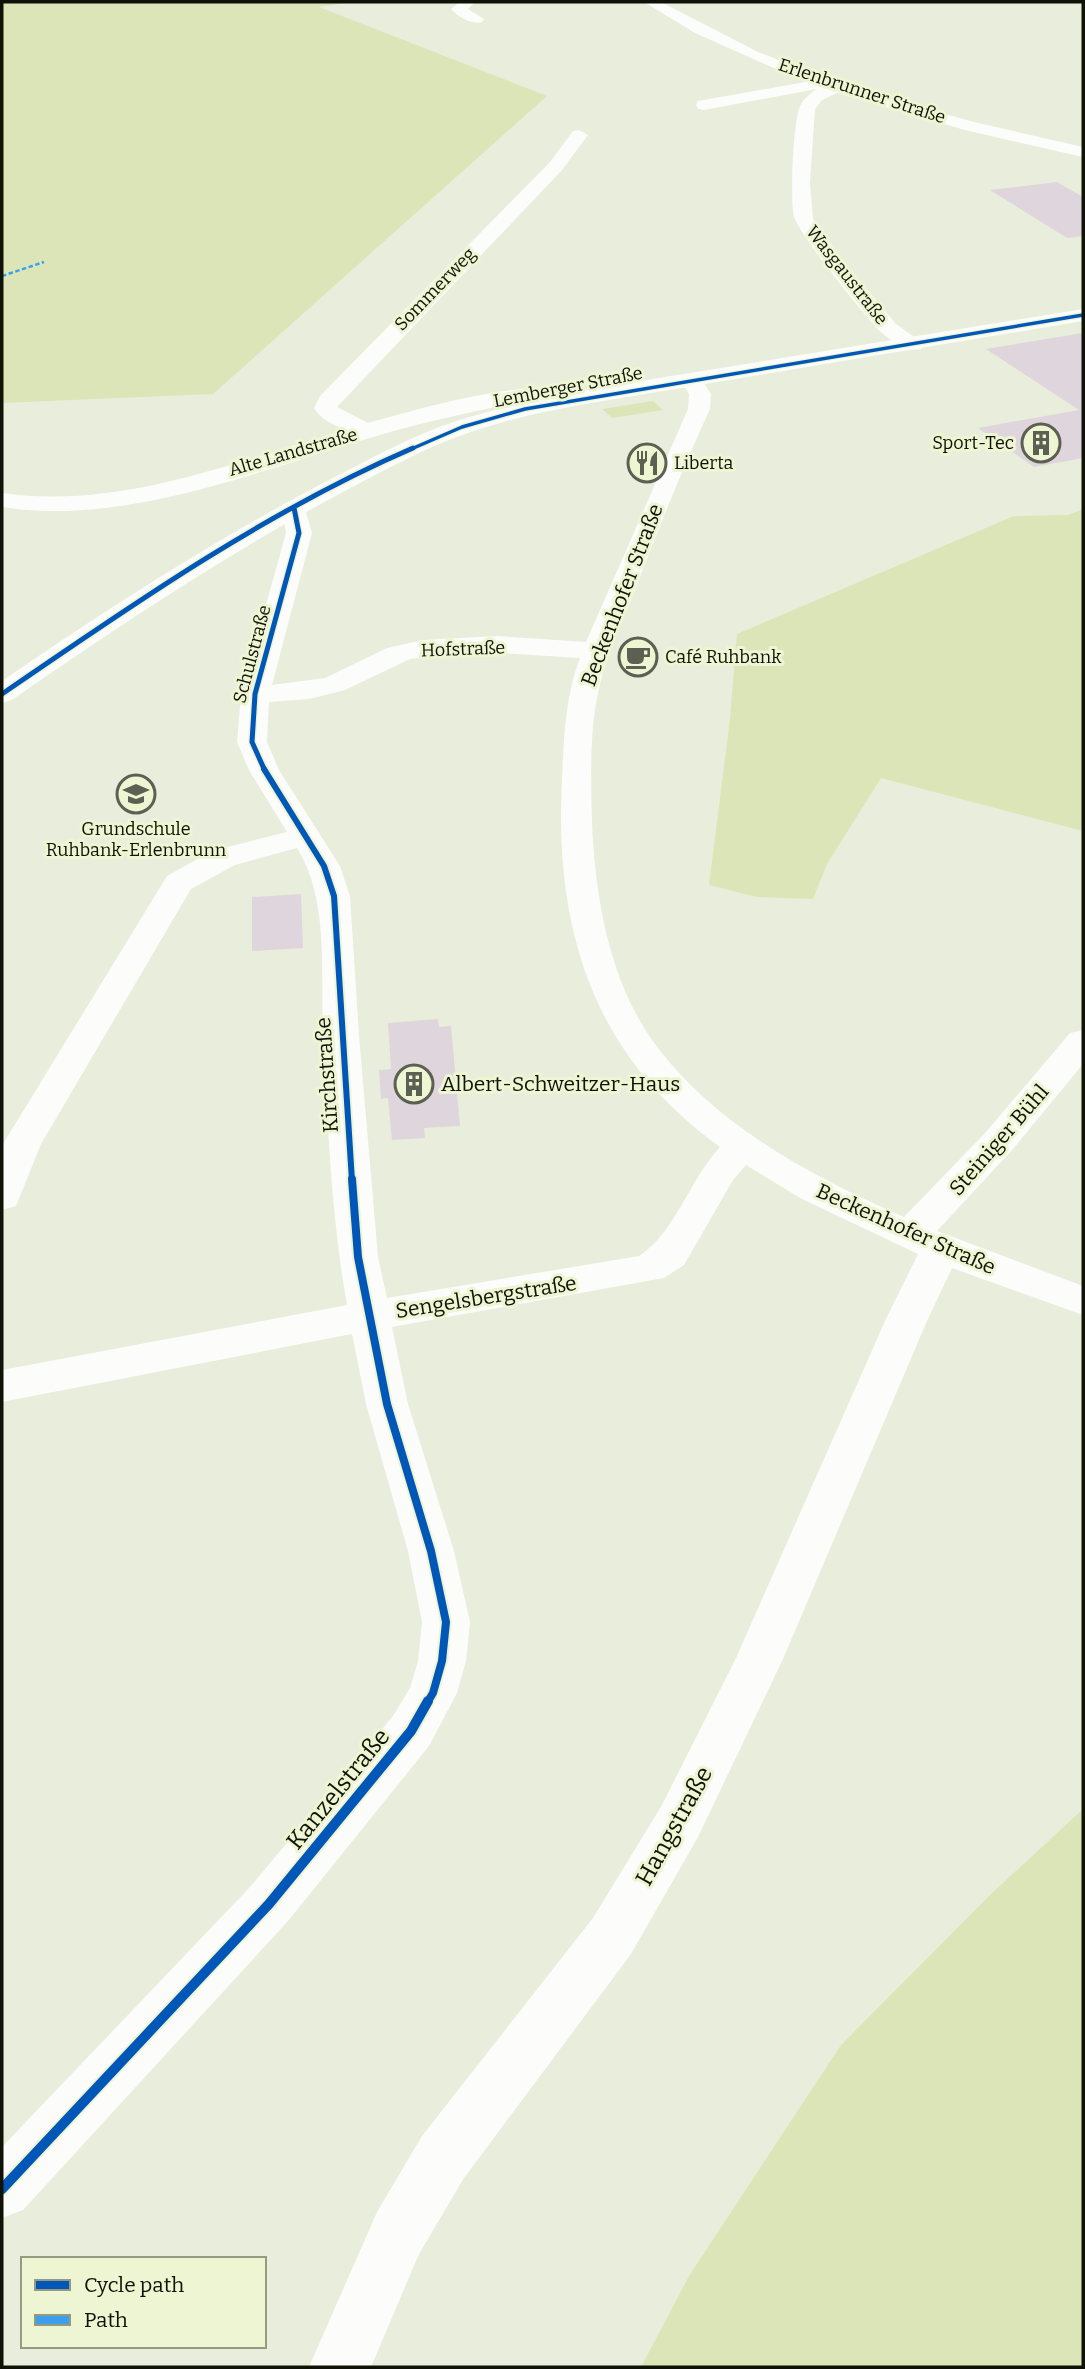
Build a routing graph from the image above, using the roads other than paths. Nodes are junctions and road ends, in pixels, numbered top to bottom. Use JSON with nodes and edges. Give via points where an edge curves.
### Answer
{"nodes":[{"id":1,"x":468,"y":2,"type":"edge"},
{"id":2,"x":651,"y":2,"type":"edge"},
{"id":3,"x":477,"y":19,"type":"dead end"},
{"id":4,"x":833,"y":85,"type":"junction"},
{"id":5,"x":704,"y":106,"type":"dead end"},
{"id":6,"x":579,"y":135,"type":"dead end"},
{"id":7,"x":1083,"y":152,"type":"edge"},
{"id":8,"x":1083,"y":315,"type":"edge"},
{"id":9,"x":913,"y":344,"type":"junction"},
{"id":10,"x":691,"y":380,"type":"junction"},
{"id":11,"x":585,"y":397,"type":"junction"},
{"id":12,"x":366,"y":431,"type":"junction"},
{"id":13,"x":2,"y":500,"type":"edge"},
{"id":14,"x":293,"y":508,"type":"junction"},
{"id":15,"x":596,"y":651,"type":"junction"},
{"id":16,"x":2,"y":694,"type":"edge"},
{"id":17,"x":256,"y":694,"type":"junction"},
{"id":18,"x":307,"y":837,"type":"junction"},
{"id":19,"x":1083,"y":1041,"type":"edge"},
{"id":20,"x":743,"y":1145,"type":"junction"},
{"id":21,"x":2,"y":1196,"type":"edge"},
{"id":22,"x":926,"y":1241,"type":"junction"},
{"id":23,"x":1083,"y":1301,"type":"edge"},
{"id":24,"x":368,"y":1316,"type":"junction"},
{"id":25,"x":2,"y":1386,"type":"edge"},
{"id":26,"x":2,"y":2189,"type":"edge"},
{"id":27,"x":340,"y":2367,"type":"edge"}],
"edges":[{"from":1,"to":3,"type":"street","via":[[458,9]]},
{"from":2,"to":4,"type":"street","name":"Erlenbrunner Straße","via":[[729,44]]},
{"from":4,"to":5,"type":"street"},
{"from":4,"to":7,"type":"street","name":"Erlenbrunner Straße","via":[[990,131]]},
{"from":4,"to":9,"type":"street","name":"Wasgaustraße","via":[[811,100],[807,109],[801,183],[804,219],[889,328]]},
{"from":6,"to":12,"type":"street","name":"Sommerweg","via":[[556,166],[328,401],[325,408],[330,414]]},
{"from":8,"to":9,"type":"street","name":"Lemberger Straße"},
{"from":9,"to":10,"type":"street","name":"Lemberger Straße"},
{"from":10,"to":11,"type":"street","name":"Lemberger Straße"},
{"from":10,"to":15,"type":"street","name":"Beckenhofer Straße","via":[[700,394],[699,409]]},
{"from":11,"to":12,"type":"street","name":"Alte Landstraße","via":[[528,393]]},
{"from":11,"to":14,"type":"street","name":"Lemberger Straße","via":[[494,417],[430,439]]},
{"from":12,"to":13,"type":"street","name":"Alte Landstraße","via":[[113,501],[65,508]]},
{"from":14,"to":16,"type":"street","name":"Lemberger Straße","via":[[183,574]]},
{"from":14,"to":17,"type":"street","name":"Schulstraße","via":[[299,533]]},
{"from":15,"to":17,"type":"street","name":"Hofstraße","via":[[483,646],[419,649],[321,688]]},
{"from":15,"to":20,"type":"street","name":"Beckenhofer Straße","via":[[584,688],[575,792],[584,902],[592,939],[607,985],[650,1063],[700,1112]]},
{"from":17,"to":18,"type":"street","name":"Schulstraße","via":[[252,726],[256,754]]},
{"from":18,"to":21,"type":"street","via":[[218,860],[178,883],[22,1144]]},
{"from":18,"to":24,"type":"street","name":"Kirchstraße","via":[[334,896],[358,1257]]},
{"from":19,"to":22,"type":"street","name":"Steiniger Bühl","via":[[954,1192]]},
{"from":20,"to":22,"type":"street","name":"Beckenhofer Straße","via":[[835,1201]]},
{"from":20,"to":24,"type":"street","name":"Sengelsbergstraße","via":[[718,1172],[670,1255],[650,1268]]},
{"from":22,"to":23,"type":"street","name":"Beckenhofer Straße"},
{"from":22,"to":27,"type":"street","name":"Hangstraße","via":[[906,1321],[759,1659],[680,1821],[612,1936],[443,2157],[398,2233]]},
{"from":24,"to":25,"type":"street","name":"Sengelsbergstraße"},
{"from":24,"to":26,"type":"street","name":"Kanzelstraße","via":[[446,1622],[433,1693],[411,1731],[269,1904]]}]}
